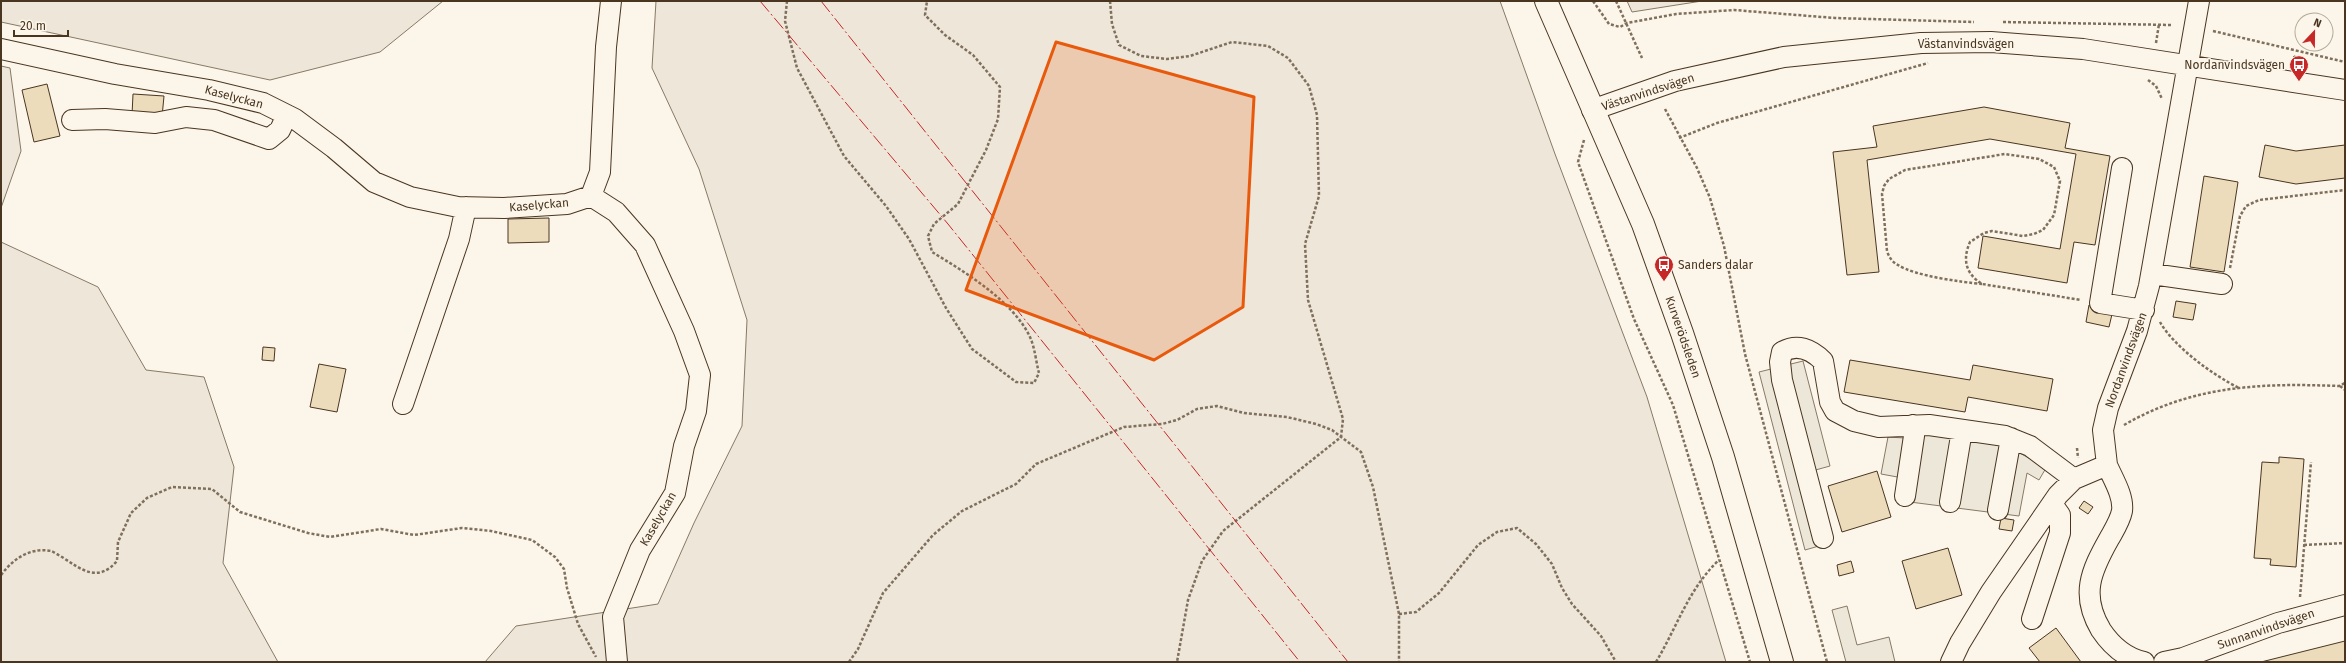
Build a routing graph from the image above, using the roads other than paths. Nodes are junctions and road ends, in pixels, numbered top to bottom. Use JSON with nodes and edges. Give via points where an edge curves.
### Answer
{"nodes":[{"id":1,"x":611,"y":1,"type":"edge"},
{"id":2,"x":1546,"y":1,"type":"edge"},
{"id":3,"x":2199,"y":1,"type":"edge"},
{"id":4,"x":1,"y":49,"type":"edge"},
{"id":5,"x":2189,"y":64,"type":"junction"},
{"id":6,"x":2345,"y":90,"type":"edge"},
{"id":7,"x":1592,"y":110,"type":"junction"},
{"id":8,"x":287,"y":115,"type":"junction"},
{"id":9,"x":72,"y":120,"type":"dead end"},
{"id":10,"x":2122,"y":168,"type":"dead end"},
{"id":11,"x":592,"y":196,"type":"junction"},
{"id":12,"x":466,"y":207,"type":"junction"},
{"id":13,"x":2152,"y":274,"type":"junction"},
{"id":14,"x":2226,"y":280,"type":"road end"},
{"id":15,"x":2150,"y":313,"type":"junction"},
{"id":16,"x":403,"y":404,"type":"dead end"},
{"id":17,"x":1913,"y":425,"type":"junction"},
{"id":18,"x":1962,"y":430,"type":"junction"},
{"id":19,"x":2011,"y":438,"type":"junction"},
{"id":20,"x":2107,"y":465,"type":"junction"},
{"id":21,"x":2074,"y":479,"type":"junction"},
{"id":22,"x":1905,"y":496,"type":"dead end"},
{"id":23,"x":1950,"y":502,"type":"dead end"},
{"id":24,"x":2052,"y":504,"type":"junction"},
{"id":25,"x":1998,"y":510,"type":"dead end"},
{"id":26,"x":1823,"y":538,"type":"dead end"},
{"id":27,"x":2345,"y":605,"type":"edge"},
{"id":28,"x":2032,"y":619,"type":"dead end"},
{"id":29,"x":2133,"y":660,"type":"edge"},
{"id":30,"x":2177,"y":661,"type":"edge"},
{"id":31,"x":617,"y":662,"type":"edge"},
{"id":32,"x":1782,"y":662,"type":"edge"},
{"id":33,"x":1951,"y":662,"type":"edge"}],
"edges":[{"from":1,"to":11,"type":"street","via":[[605,62],[600,172]]},
{"from":2,"to":7,"type":"main road","name":"Kurverödsleden"},
{"from":3,"to":5,"type":"street","name":"Nordanvindsvägen"},
{"from":4,"to":8,"type":"street","name":"Kaselyckan","via":[[115,74],[209,90],[262,103]]},
{"from":5,"to":6,"type":"street","name":"Västanvindsvägen"},
{"from":5,"to":7,"type":"street","name":"Västanvindsvägen","via":[[2083,50],[1991,42],[1920,43],[1784,57],[1676,81]]},
{"from":5,"to":13,"type":"street","name":"Nordanvindsvägen"},
{"from":7,"to":32,"type":"main road","name":"Kurverödsleden","via":[[1643,224],[1682,333],[1723,457]]},
{"from":8,"to":9,"type":"street","via":[[280,130],[269,139],[240,128],[207,120],[186,118],[155,123],[105,119]]},
{"from":8,"to":12,"type":"street","name":"Kaselyckan","via":[[334,148],[374,182],[410,197]]},
{"from":10,"to":15,"type":"street","via":[[2100,302]]},
{"from":11,"to":12,"type":"street","name":"Kaselyckan","via":[[567,204]]},
{"from":11,"to":31,"type":"street","name":"Kaselyckan","via":[[616,212],[645,245],[684,331],[700,375],[696,411],[684,446],[675,493],[640,550],[613,617]]},
{"from":12,"to":16,"type":"street","via":[[459,239]]},
{"from":13,"to":14,"type":"street"},
{"from":13,"to":15,"type":"street","name":"Nordanvindsvägen"},
{"from":15,"to":20,"type":"street","name":"Nordanvindsvägen","via":[[2108,408],[2103,430]]},
{"from":17,"to":18,"type":"street"},
{"from":17,"to":22,"type":"street","via":[[1914,436]]},
{"from":17,"to":26,"type":"street","via":[[1898,428],[1879,427],[1845,417],[1835,411],[1830,402],[1823,361],[1808,349],[1788,348],[1782,352],[1782,380]]},
{"from":18,"to":19,"type":"street"},
{"from":18,"to":23,"type":"street"},
{"from":19,"to":21,"type":"street","via":[[2030,446]]},
{"from":19,"to":25,"type":"street"},
{"from":20,"to":21,"type":"street"},
{"from":20,"to":29,"type":"street","via":[[2120,496],[2122,513],[2094,568],[2089,595],[2093,614],[2103,632],[2114,646]]},
{"from":21,"to":24,"type":"street"},
{"from":24,"to":28,"type":"street","via":[[2060,515],[2060,533]]},
{"from":24,"to":33,"type":"street","via":[[1972,623]]},
{"from":27,"to":30,"type":"street","name":"Sunnanvindsvägen","via":[[2278,622]]}]}
